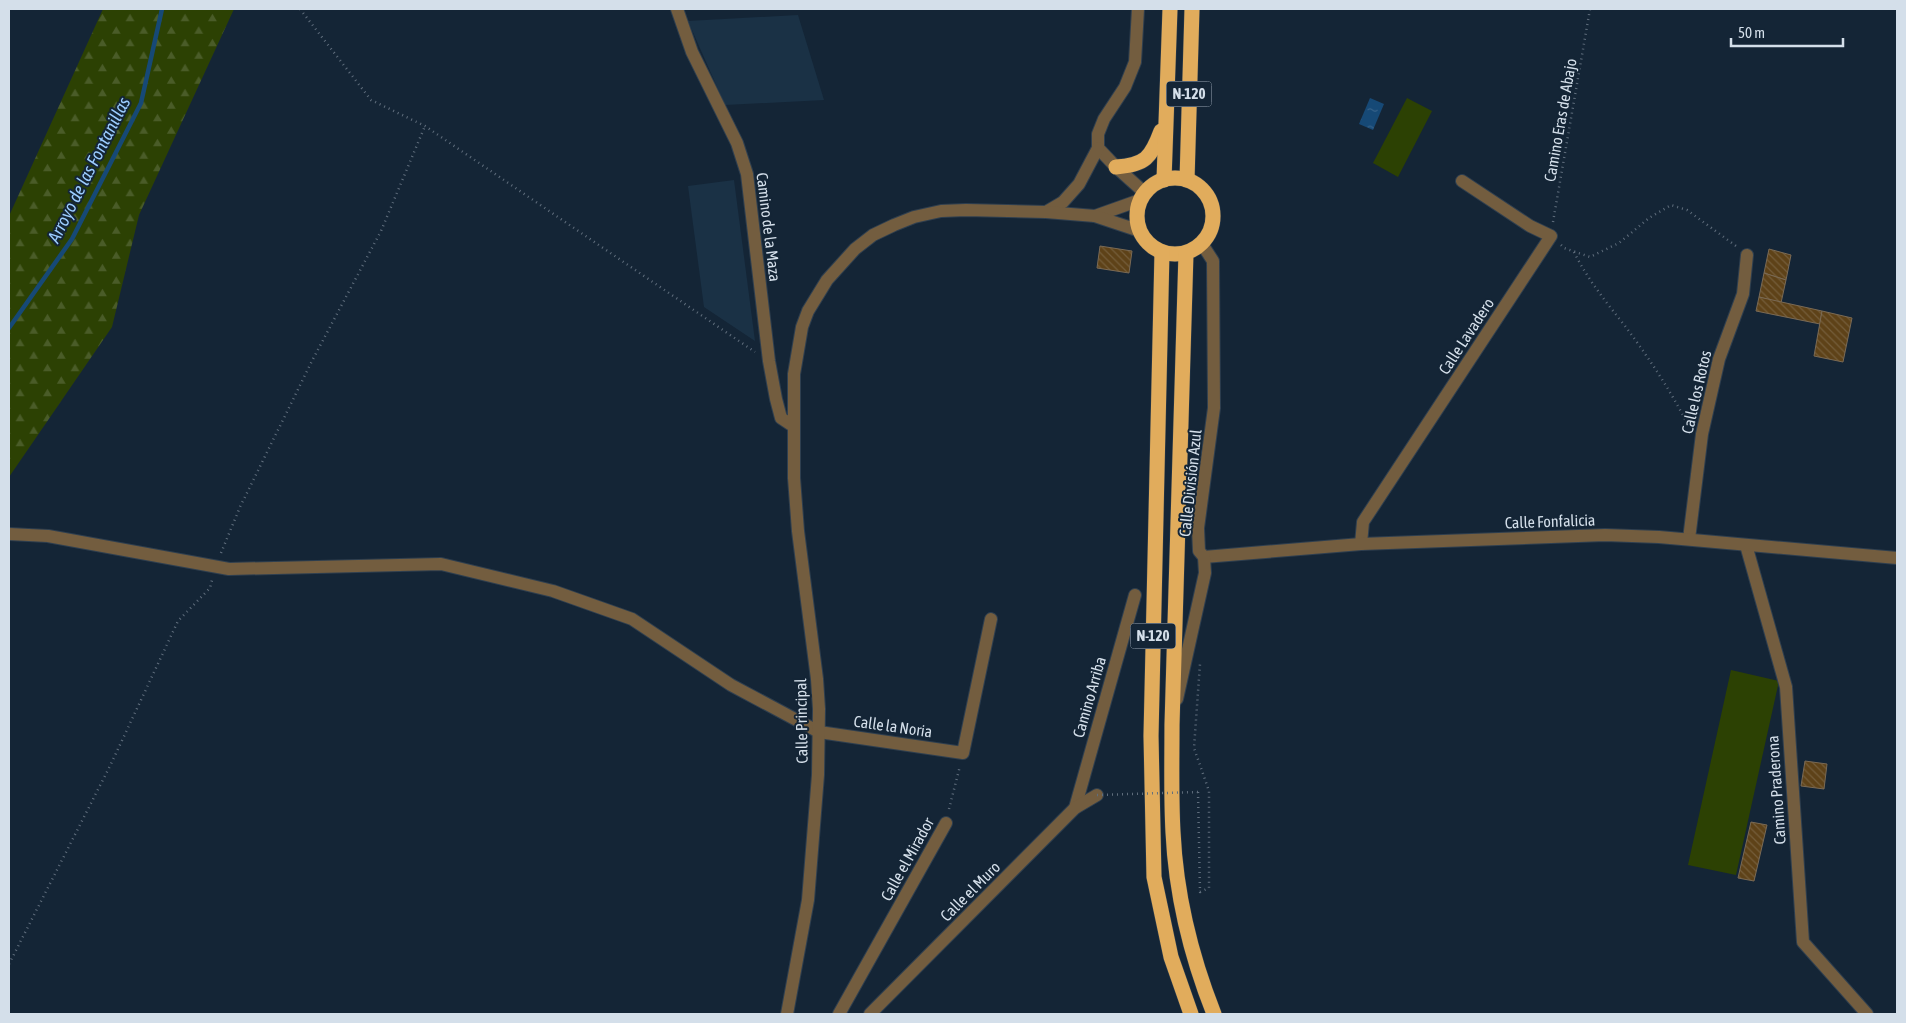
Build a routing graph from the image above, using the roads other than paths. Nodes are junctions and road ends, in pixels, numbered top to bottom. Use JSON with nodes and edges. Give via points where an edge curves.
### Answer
{"nodes":[{"id":1,"x":677,"y":9,"type":"edge"},
{"id":2,"x":1138,"y":9,"type":"edge"},
{"id":3,"x":1170,"y":9,"type":"edge"},
{"id":4,"x":1192,"y":9,"type":"edge"},
{"id":5,"x":1167,"y":115,"type":"junction"},
{"id":6,"x":1098,"y":148,"type":"junction"},
{"id":7,"x":1116,"y":167,"type":"junction"},
{"id":8,"x":1164,"y":180,"type":"junction"},
{"id":9,"x":1187,"y":180,"type":"junction"},
{"id":10,"x":1462,"y":181,"type":"dead end"},
{"id":11,"x":1142,"y":196,"type":"junction"},
{"id":12,"x":1046,"y":212,"type":"junction"},
{"id":13,"x":1095,"y":216,"type":"junction"},
{"id":14,"x":1140,"y":231,"type":"junction"},
{"id":15,"x":1202,"y":244,"type":"junction"},
{"id":16,"x":1162,"y":252,"type":"junction"},
{"id":17,"x":1186,"y":253,"type":"junction"},
{"id":18,"x":1747,"y":255,"type":"road end"},
{"id":19,"x":793,"y":426,"type":"junction"},
{"id":20,"x":9,"y":534,"type":"edge"},
{"id":21,"x":1689,"y":539,"type":"junction"},
{"id":22,"x":1361,"y":544,"type":"junction"},
{"id":23,"x":1746,"y":545,"type":"junction"},
{"id":24,"x":1204,"y":557,"type":"junction"},
{"id":25,"x":1897,"y":558,"type":"edge"},
{"id":26,"x":1135,"y":595,"type":"dead end"},
{"id":27,"x":991,"y":619,"type":"dead end"},
{"id":28,"x":1172,"y":725,"type":"junction"},
{"id":29,"x":819,"y":732,"type":"junction"},
{"id":30,"x":1097,"y":795,"type":"road end"},
{"id":31,"x":1075,"y":808,"type":"junction"},
{"id":32,"x":946,"y":823,"type":"road end"},
{"id":33,"x":787,"y":1014,"type":"edge"},
{"id":34,"x":839,"y":1014,"type":"edge"},
{"id":35,"x":870,"y":1014,"type":"edge"},
{"id":36,"x":1191,"y":1014,"type":"edge"},
{"id":37,"x":1214,"y":1014,"type":"edge"},
{"id":38,"x":1866,"y":1014,"type":"edge"}],
"edges":[{"from":1,"to":19,"type":"street","name":"Camino de la Maza","via":[[692,52],[737,142],[747,174],[769,361],[781,418]]},
{"from":2,"to":6,"type":"street","via":[[1135,62],[1125,88],[1104,119],[1098,134]]},
{"from":3,"to":5,"type":"highway","number":"N-120"},
{"from":4,"to":9,"type":"highway","number":"N-120"},
{"from":5,"to":7,"type":"highway","via":[[1155,148],[1145,160],[1132,166]]},
{"from":5,"to":8,"type":"highway","number":"N-120"},
{"from":6,"to":7,"type":"street"},
{"from":6,"to":12,"type":"street","via":[[1079,184],[1063,202]]},
{"from":7,"to":11,"type":"street"},
{"from":8,"to":9,"type":"highway"},
{"from":8,"to":11,"type":"highway"},
{"from":9,"to":15,"type":"highway","via":[[1204,192],[1212,209],[1211,229]]},
{"from":10,"to":22,"type":"street","name":"Calle Lavadero","via":[[1530,226],[1551,236],[1363,522]]},
{"from":11,"to":13,"type":"street"},
{"from":11,"to":14,"type":"highway","via":[[1136,216]]},
{"from":12,"to":13,"type":"street","name":"Calle Principal"},
{"from":12,"to":19,"type":"street","name":"Calle Principal","via":[[941,211],[894,224],[855,248],[815,297],[802,327],[794,374]]},
{"from":13,"to":14,"type":"street"},
{"from":14,"to":16,"type":"highway","via":[[1148,244]]},
{"from":15,"to":17,"type":"highway"},
{"from":15,"to":24,"type":"street","name":"Calle División Azul","via":[[1213,260],[1215,384],[1210,448],[1198,528],[1199,551]]},
{"from":16,"to":17,"type":"highway"},
{"from":16,"to":36,"type":"highway","number":"N-120","via":[[1150,736],[1154,877],[1172,957]]},
{"from":17,"to":28,"type":"highway","number":"N-120"},
{"from":18,"to":21,"type":"street","name":"Calle los Rotos","via":[[1743,294],[1719,359],[1702,434]]},
{"from":19,"to":29,"type":"street","name":"Calle Principal","via":[[796,514],[817,679]]},
{"from":20,"to":29,"type":"street","via":[[48,536],[229,570],[442,564],[553,592],[632,619],[731,685]]},
{"from":21,"to":22,"type":"street","name":"Calle Fonfalicia","via":[[1605,535]]},
{"from":21,"to":23,"type":"street","name":"Calle Fonfalicia"},
{"from":22,"to":24,"type":"street","name":"Calle Fonfalicia"},
{"from":23,"to":25,"type":"street","name":"Calle Fonfalicia"},
{"from":23,"to":38,"type":"street","name":"Camino Praderona","via":[[1786,687],[1803,942]]},
{"from":24,"to":28,"type":"street","name":"Calle División Azul","via":[[1204,573]]},
{"from":26,"to":31,"type":"street","name":"Camino Arriba"},
{"from":27,"to":29,"type":"street","name":"Calle la Noria","via":[[963,752]]},
{"from":28,"to":37,"type":"highway","number":"N-120","via":[[1172,808],[1177,876],[1190,943]]},
{"from":29,"to":33,"type":"street","name":"Calle Principal","via":[[809,891]]},
{"from":30,"to":31,"type":"street","name":"Calle el Muro"},
{"from":31,"to":35,"type":"street","name":"Calle el Muro"},
{"from":32,"to":34,"type":"street","name":"Calle el Mirador"}]}
